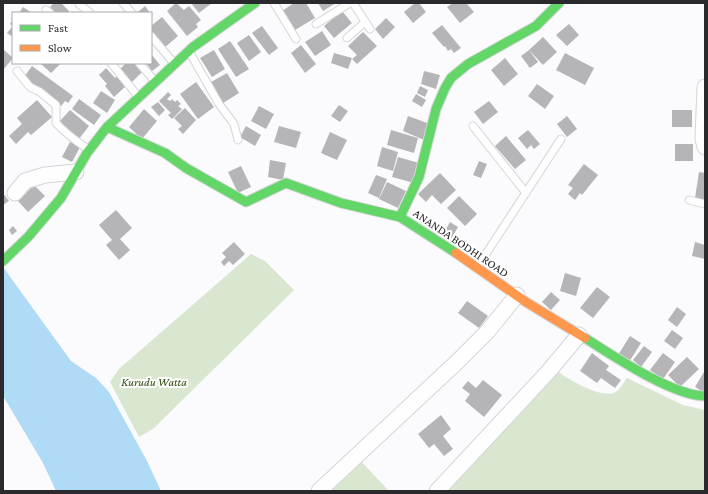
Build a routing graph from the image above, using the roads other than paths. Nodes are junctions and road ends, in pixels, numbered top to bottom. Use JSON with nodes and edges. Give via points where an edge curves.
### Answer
{"nodes":[{"id":1,"x":123,"y":3,"type":"edge"},
{"id":2,"x":274,"y":3,"type":"edge"},
{"id":3,"x":352,"y":3,"type":"edge"},
{"id":4,"x":559,"y":3,"type":"edge"},
{"id":5,"x":79,"y":4,"type":"dead end"},
{"id":6,"x":250,"y":4,"type":"edge"},
{"id":7,"x":89,"y":12,"type":"edge"},
{"id":8,"x":131,"y":12,"type":"edge"},
{"id":9,"x":365,"y":22,"type":"junction"},
{"id":10,"x":316,"y":24,"type":"dead end"},
{"id":11,"x":370,"y":29,"type":"dead end"},
{"id":12,"x":152,"y":37,"type":"edge"},
{"id":13,"x":347,"y":38,"type":"dead end"},
{"id":14,"x":296,"y":39,"type":"dead end"},
{"id":15,"x":189,"y":51,"type":"junction"},
{"id":16,"x":174,"y":63,"type":"junction"},
{"id":17,"x":111,"y":64,"type":"edge"},
{"id":18,"x":140,"y":64,"type":"edge"},
{"id":19,"x":17,"y":71,"type":"dead end"},
{"id":20,"x":156,"y":81,"type":"junction"},
{"id":21,"x":705,"y":87,"type":"edge"},
{"id":22,"x":138,"y":97,"type":"junction"},
{"id":23,"x":473,"y":126,"type":"dead end"},
{"id":24,"x":107,"y":127,"type":"junction"},
{"id":25,"x":561,"y":139,"type":"dead end"},
{"id":26,"x":238,"y":140,"type":"dead end"},
{"id":27,"x":705,"y":147,"type":"edge"},
{"id":28,"x":90,"y":150,"type":"junction"},
{"id":29,"x":76,"y":172,"type":"junction"},
{"id":30,"x":15,"y":193,"type":"dead end"},
{"id":31,"x":526,"y":193,"type":"junction"},
{"id":32,"x":689,"y":200,"type":"dead end"},
{"id":33,"x":705,"y":204,"type":"edge"},
{"id":34,"x":400,"y":217,"type":"junction"},
{"id":35,"x":3,"y":261,"type":"edge"},
{"id":36,"x":477,"y":268,"type":"junction"},
{"id":37,"x":517,"y":295,"type":"junction"},
{"id":38,"x":580,"y":335,"type":"junction"},
{"id":39,"x":705,"y":396,"type":"edge"},
{"id":40,"x":319,"y":491,"type":"edge"},
{"id":41,"x":437,"y":491,"type":"edge"}],
"edges":[{"from":1,"to":8,"type":"lane"},
{"from":2,"to":14,"type":"lane"},
{"from":3,"to":9,"type":"lane"},
{"from":3,"to":10,"type":"lane"},
{"from":4,"to":34,"type":"street","via":[[540,22],[457,71],[450,80],[438,100],[423,165]]},
{"from":5,"to":7,"type":"lane"},
{"from":6,"to":15,"type":"street"},
{"from":9,"to":11,"type":"lane"},
{"from":9,"to":13,"type":"lane"},
{"from":12,"to":16,"type":"lane"},
{"from":15,"to":16,"type":"street"},
{"from":15,"to":26,"type":"lane","via":[[219,104],[234,124]]},
{"from":16,"to":20,"type":"street"},
{"from":17,"to":22,"type":"lane"},
{"from":18,"to":20,"type":"lane"},
{"from":19,"to":28,"type":"lane","via":[[30,87],[56,105],[56,123],[62,130]]},
{"from":20,"to":22,"type":"street"},
{"from":21,"to":27,"type":"street"},
{"from":22,"to":24,"type":"street"},
{"from":23,"to":31,"type":"lane"},
{"from":24,"to":28,"type":"street"},
{"from":24,"to":34,"type":"street","name":"ANANDA BODHI ROAD","via":[[165,153],[192,172],[246,202],[286,183],[341,203]]},
{"from":25,"to":31,"type":"lane"},
{"from":28,"to":29,"type":"street"},
{"from":29,"to":30,"type":"street","via":[[45,175],[25,181]]},
{"from":29,"to":35,"type":"street","via":[[61,198],[28,237]]},
{"from":31,"to":36,"type":"lane"},
{"from":32,"to":33,"type":"lane"},
{"from":34,"to":36,"type":"street","name":"ANANDA BODHI ROAD"},
{"from":36,"to":37,"type":"street","name":"ANANDA BODHI ROAD"},
{"from":37,"to":38,"type":"street","name":"ANANDA BODHI ROAD"},
{"from":37,"to":40,"type":"street","via":[[488,331]]},
{"from":38,"to":39,"type":"street","name":"ANANDA BODHI ROAD","via":[[624,363],[677,390]]},
{"from":38,"to":41,"type":"street"}]}
